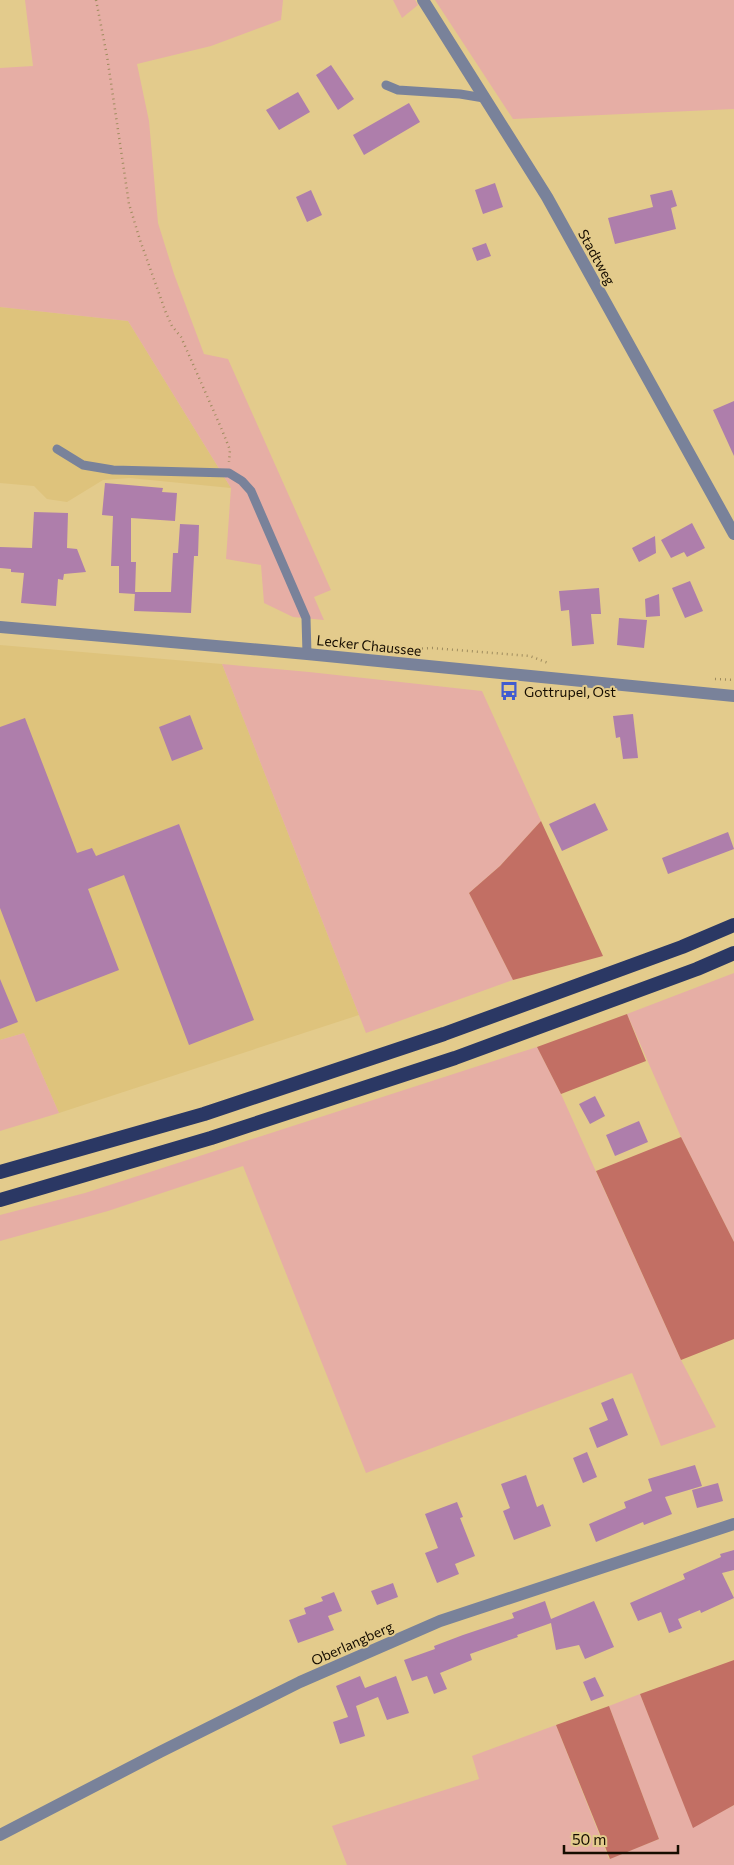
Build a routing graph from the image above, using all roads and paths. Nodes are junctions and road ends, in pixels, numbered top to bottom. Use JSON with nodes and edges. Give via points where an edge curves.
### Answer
{"nodes":[{"id":1,"x":96,"y":0,"type":"edge"},
{"id":2,"x":423,"y":0,"type":"edge"},
{"id":3,"x":386,"y":85,"type":"dead end"},
{"id":4,"x":484,"y":98,"type":"junction"},
{"id":5,"x":57,"y":448,"type":"dead end"},
{"id":6,"x":229,"y":473,"type":"junction"},
{"id":7,"x":734,"y":534,"type":"edge"},
{"id":8,"x":0,"y":627,"type":"edge"},
{"id":9,"x":307,"y":654,"type":"junction"},
{"id":10,"x":734,"y":696,"type":"edge"},
{"id":11,"x":734,"y":925,"type":"edge"},
{"id":12,"x":734,"y":953,"type":"edge"},
{"id":13,"x":0,"y":1172,"type":"edge"},
{"id":14,"x":0,"y":1200,"type":"edge"},
{"id":15,"x":734,"y":1524,"type":"edge"},
{"id":16,"x":0,"y":1835,"type":"edge"}],
"edges":[{"from":1,"to":6,"type":"path","via":[[129,204],[166,313],[181,337],[230,450]]},
{"from":2,"to":4,"type":"street","name":"Stadtweg"},
{"from":3,"to":4,"type":"lane","via":[[398,90]]},
{"from":4,"to":7,"type":"street","name":"Stadtweg","via":[[547,197]]},
{"from":5,"to":6,"type":"lane","via":[[83,465],[113,470]]},
{"from":6,"to":9,"type":"lane","via":[[251,491],[306,618]]},
{"from":8,"to":9,"type":"street","name":"Lecker Chaussee"},
{"from":9,"to":10,"type":"street","name":"Lecker Chaussee"},
{"from":11,"to":13,"type":"highway","via":[[444,1034],[204,1114]]},
{"from":12,"to":14,"type":"highway","via":[[454,1058],[211,1138]]},
{"from":15,"to":16,"type":"street","name":"Oberlangberg","via":[[440,1621],[300,1682]]}]}
